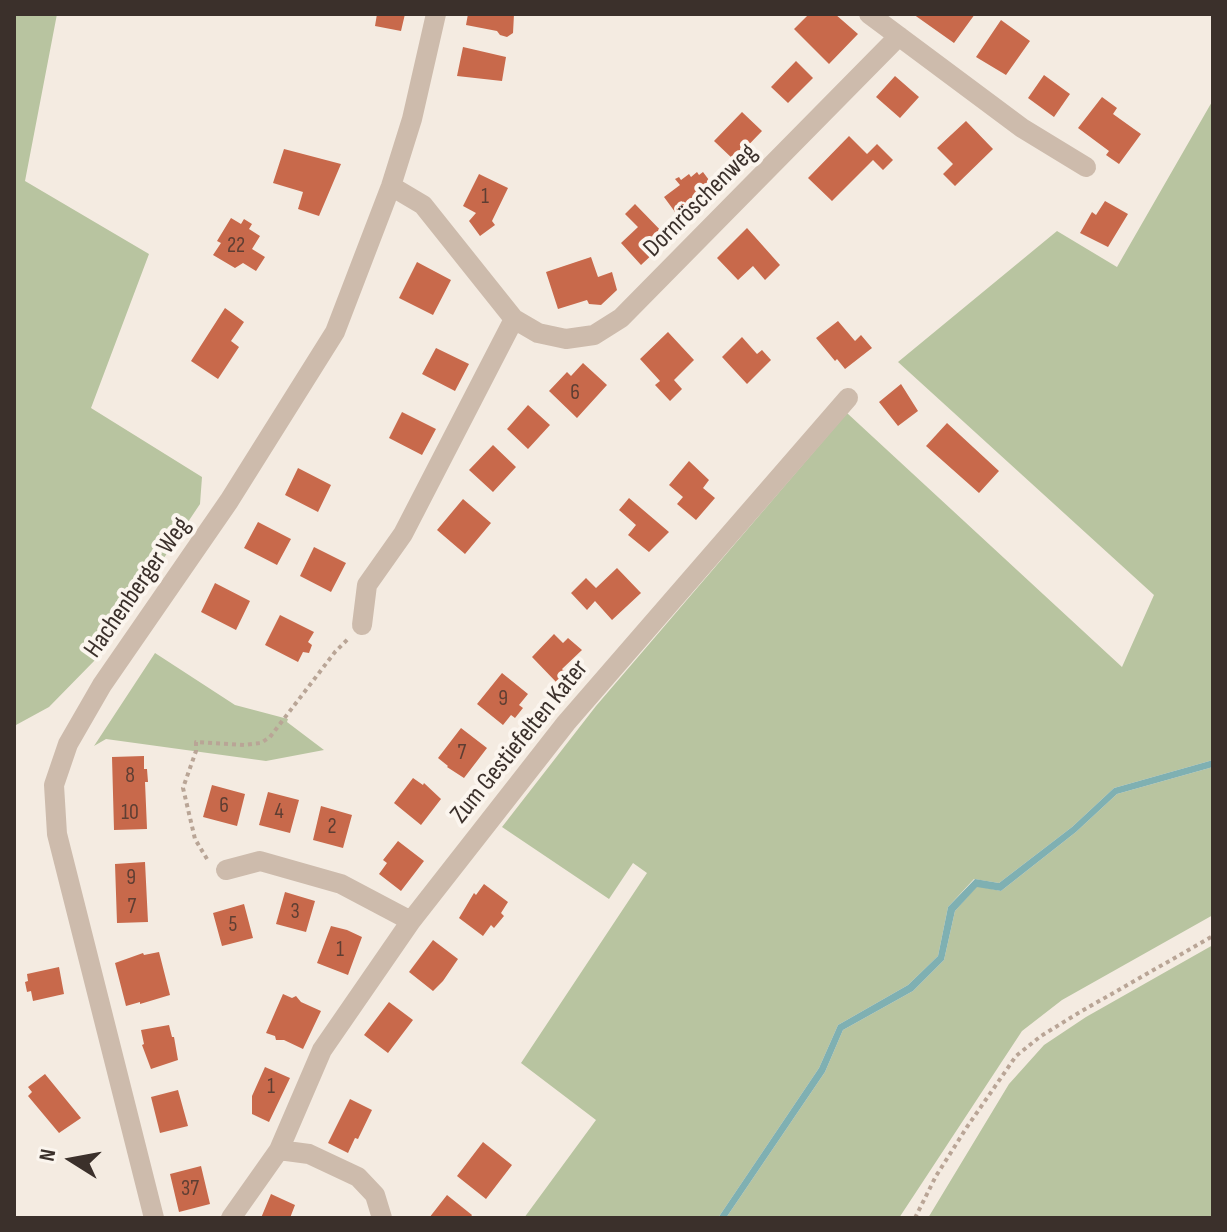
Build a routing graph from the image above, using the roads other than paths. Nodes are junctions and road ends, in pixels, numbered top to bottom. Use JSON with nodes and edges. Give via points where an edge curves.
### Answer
{"nodes":[{"id":1,"x":436,"y":14,"type":"edge"},
{"id":2,"x":869,"y":14,"type":"edge"},
{"id":3,"x":899,"y":36,"type":"junction"},
{"id":4,"x":1086,"y":167,"type":"dead end"},
{"id":5,"x":391,"y":186,"type":"junction"},
{"id":6,"x":514,"y":319,"type":"junction"},
{"id":7,"x":848,"y":398,"type":"dead end"},
{"id":8,"x":362,"y":625,"type":"road end"},
{"id":9,"x":226,"y":870,"type":"road end"},
{"id":10,"x":411,"y":921,"type":"junction"},
{"id":11,"x":279,"y":1150,"type":"junction"},
{"id":12,"x":154,"y":1218,"type":"edge"},
{"id":13,"x":231,"y":1218,"type":"edge"},
{"id":14,"x":382,"y":1218,"type":"edge"}],
"edges":[{"from":1,"to":5,"type":"street","name":"Hachenberger Weg"},
{"from":2,"to":3,"type":"street"},
{"from":3,"to":4,"type":"street","via":[[1022,128]]},
{"from":3,"to":6,"type":"street","name":"Dornröschenweg","via":[[621,318],[594,335],[566,339],[538,333]]},
{"from":5,"to":6,"type":"street","name":"Dornröschenweg","via":[[423,205]]},
{"from":5,"to":12,"type":"street","name":"Hachenberger Weg","via":[[335,332],[229,501],[102,685],[68,744],[54,785],[57,834]]},
{"from":6,"to":8,"type":"street","via":[[403,534],[367,585]]},
{"from":7,"to":10,"type":"street","name":"Zum Gestiefelten Kater","via":[[566,723]]},
{"from":9,"to":10,"type":"street","via":[[260,861],[341,884]]},
{"from":10,"to":11,"type":"street","name":"Zum Gestiefelten Kater","via":[[322,1050]]},
{"from":11,"to":13,"type":"street","name":"Zum Gestiefelten Kater"},
{"from":11,"to":14,"type":"street","via":[[309,1154],[358,1177],[375,1195]]}]}
